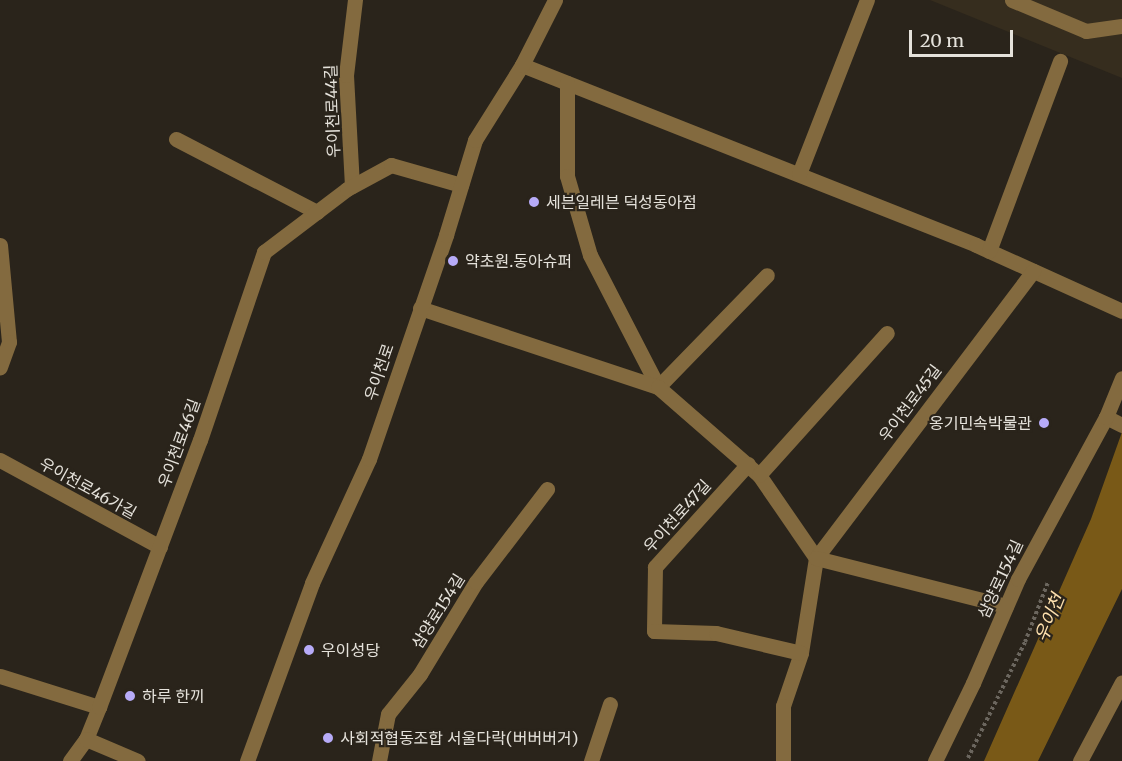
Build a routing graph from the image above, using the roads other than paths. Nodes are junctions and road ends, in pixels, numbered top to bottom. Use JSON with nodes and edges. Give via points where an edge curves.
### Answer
{"nodes":[{"id":1,"x":355,"y":0,"type":"edge"},
{"id":2,"x":555,"y":0,"type":"edge"},
{"id":3,"x":867,"y":0,"type":"edge"},
{"id":4,"x":1012,"y":0,"type":"edge"},
{"id":5,"x":1122,"y":26,"type":"edge"},
{"id":6,"x":1060,"y":61,"type":"dead end"},
{"id":7,"x":522,"y":65,"type":"junction"},
{"id":8,"x":567,"y":83,"type":"junction"},
{"id":9,"x":176,"y":139,"type":"dead end"},
{"id":10,"x":799,"y":174,"type":"junction"},
{"id":11,"x":461,"y":184,"type":"junction"},
{"id":12,"x":352,"y":186,"type":"junction"},
{"id":13,"x":317,"y":212,"type":"junction"},
{"id":14,"x":0,"y":245,"type":"edge"},
{"id":15,"x":990,"y":250,"type":"junction"},
{"id":16,"x":1033,"y":271,"type":"junction"},
{"id":17,"x":767,"y":275,"type":"dead end"},
{"id":18,"x":420,"y":308,"type":"junction"},
{"id":19,"x":1122,"y":311,"type":"edge"},
{"id":20,"x":887,"y":333,"type":"dead end"},
{"id":21,"x":0,"y":367,"type":"edge"},
{"id":22,"x":1122,"y":378,"type":"edge"},
{"id":23,"x":658,"y":387,"type":"junction"},
{"id":24,"x":1106,"y":417,"type":"junction"},
{"id":25,"x":1122,"y":425,"type":"edge"},
{"id":26,"x":0,"y":460,"type":"edge"},
{"id":27,"x":748,"y":464,"type":"junction"},
{"id":28,"x":759,"y":475,"type":"junction"},
{"id":29,"x":547,"y":489,"type":"dead end"},
{"id":30,"x":160,"y":547,"type":"junction"},
{"id":31,"x":816,"y":558,"type":"junction"},
{"id":32,"x":1006,"y":606,"type":"junction"},
{"id":33,"x":801,"y":653,"type":"junction"},
{"id":34,"x":0,"y":676,"type":"edge"},
{"id":35,"x":1122,"y":682,"type":"edge"},
{"id":36,"x":610,"y":704,"type":"dead end"},
{"id":37,"x":1117,"y":705,"type":"edge"},
{"id":38,"x":99,"y":707,"type":"junction"},
{"id":39,"x":86,"y":739,"type":"junction"},
{"id":40,"x":70,"y":761,"type":"edge"},
{"id":41,"x":138,"y":761,"type":"edge"},
{"id":42,"x":247,"y":761,"type":"edge"},
{"id":43,"x":379,"y":761,"type":"edge"},
{"id":44,"x":591,"y":761,"type":"edge"},
{"id":45,"x":783,"y":761,"type":"edge"},
{"id":46,"x":935,"y":761,"type":"edge"},
{"id":47,"x":1080,"y":761,"type":"edge"}],
"edges":[{"from":1,"to":12,"type":"street","name":"우이천로44길","via":[[346,75]]},
{"from":2,"to":7,"type":"street","name":"우이천로"},
{"from":3,"to":10,"type":"street"},
{"from":4,"to":5,"type":"street","via":[[1086,31]]},
{"from":6,"to":15,"type":"street"},
{"from":7,"to":8,"type":"street"},
{"from":7,"to":11,"type":"street","name":"우이천로","via":[[475,140]]},
{"from":8,"to":10,"type":"street"},
{"from":8,"to":23,"type":"street","via":[[567,176],[590,255]]},
{"from":9,"to":13,"type":"street"},
{"from":10,"to":15,"type":"street"},
{"from":11,"to":12,"type":"street","name":"우이천로46길","via":[[391,165]]},
{"from":11,"to":18,"type":"street","name":"우이천로"},
{"from":12,"to":13,"type":"street","name":"우이천로46길"},
{"from":13,"to":30,"type":"street","name":"우이천로46길","via":[[264,252]]},
{"from":14,"to":21,"type":"street","via":[[9,342]]},
{"from":15,"to":16,"type":"street"},
{"from":16,"to":19,"type":"street"},
{"from":16,"to":31,"type":"street","name":"우이천로45길"},
{"from":17,"to":23,"type":"street"},
{"from":18,"to":23,"type":"street"},
{"from":18,"to":42,"type":"street","name":"우이천로","via":[[369,459],[312,583]]},
{"from":20,"to":28,"type":"street"},
{"from":22,"to":24,"type":"street","name":"삼양로154길"},
{"from":23,"to":27,"type":"street"},
{"from":24,"to":25,"type":"street"},
{"from":24,"to":32,"type":"street","name":"삼양로154길"},
{"from":26,"to":30,"type":"street","name":"우이천로46가길"},
{"from":27,"to":28,"type":"street"},
{"from":27,"to":33,"type":"street","name":"우이천로47길","via":[[654,567],[654,631],[716,633]]},
{"from":28,"to":31,"type":"street"},
{"from":29,"to":43,"type":"street","name":"삼양로154길","via":[[476,582],[420,674],[388,714]]},
{"from":30,"to":38,"type":"street","name":"우이천로46길"},
{"from":31,"to":32,"type":"street"},
{"from":31,"to":33,"type":"street"},
{"from":32,"to":46,"type":"street","name":"삼양로154길"},
{"from":33,"to":45,"type":"street","via":[[783,706]]},
{"from":34,"to":38,"type":"street"},
{"from":35,"to":37,"type":"street"},
{"from":36,"to":44,"type":"street"},
{"from":37,"to":47,"type":"street"},
{"from":38,"to":39,"type":"street","name":"우이천로46길"},
{"from":39,"to":40,"type":"street","name":"우이천로46길"},
{"from":39,"to":41,"type":"street"}]}
